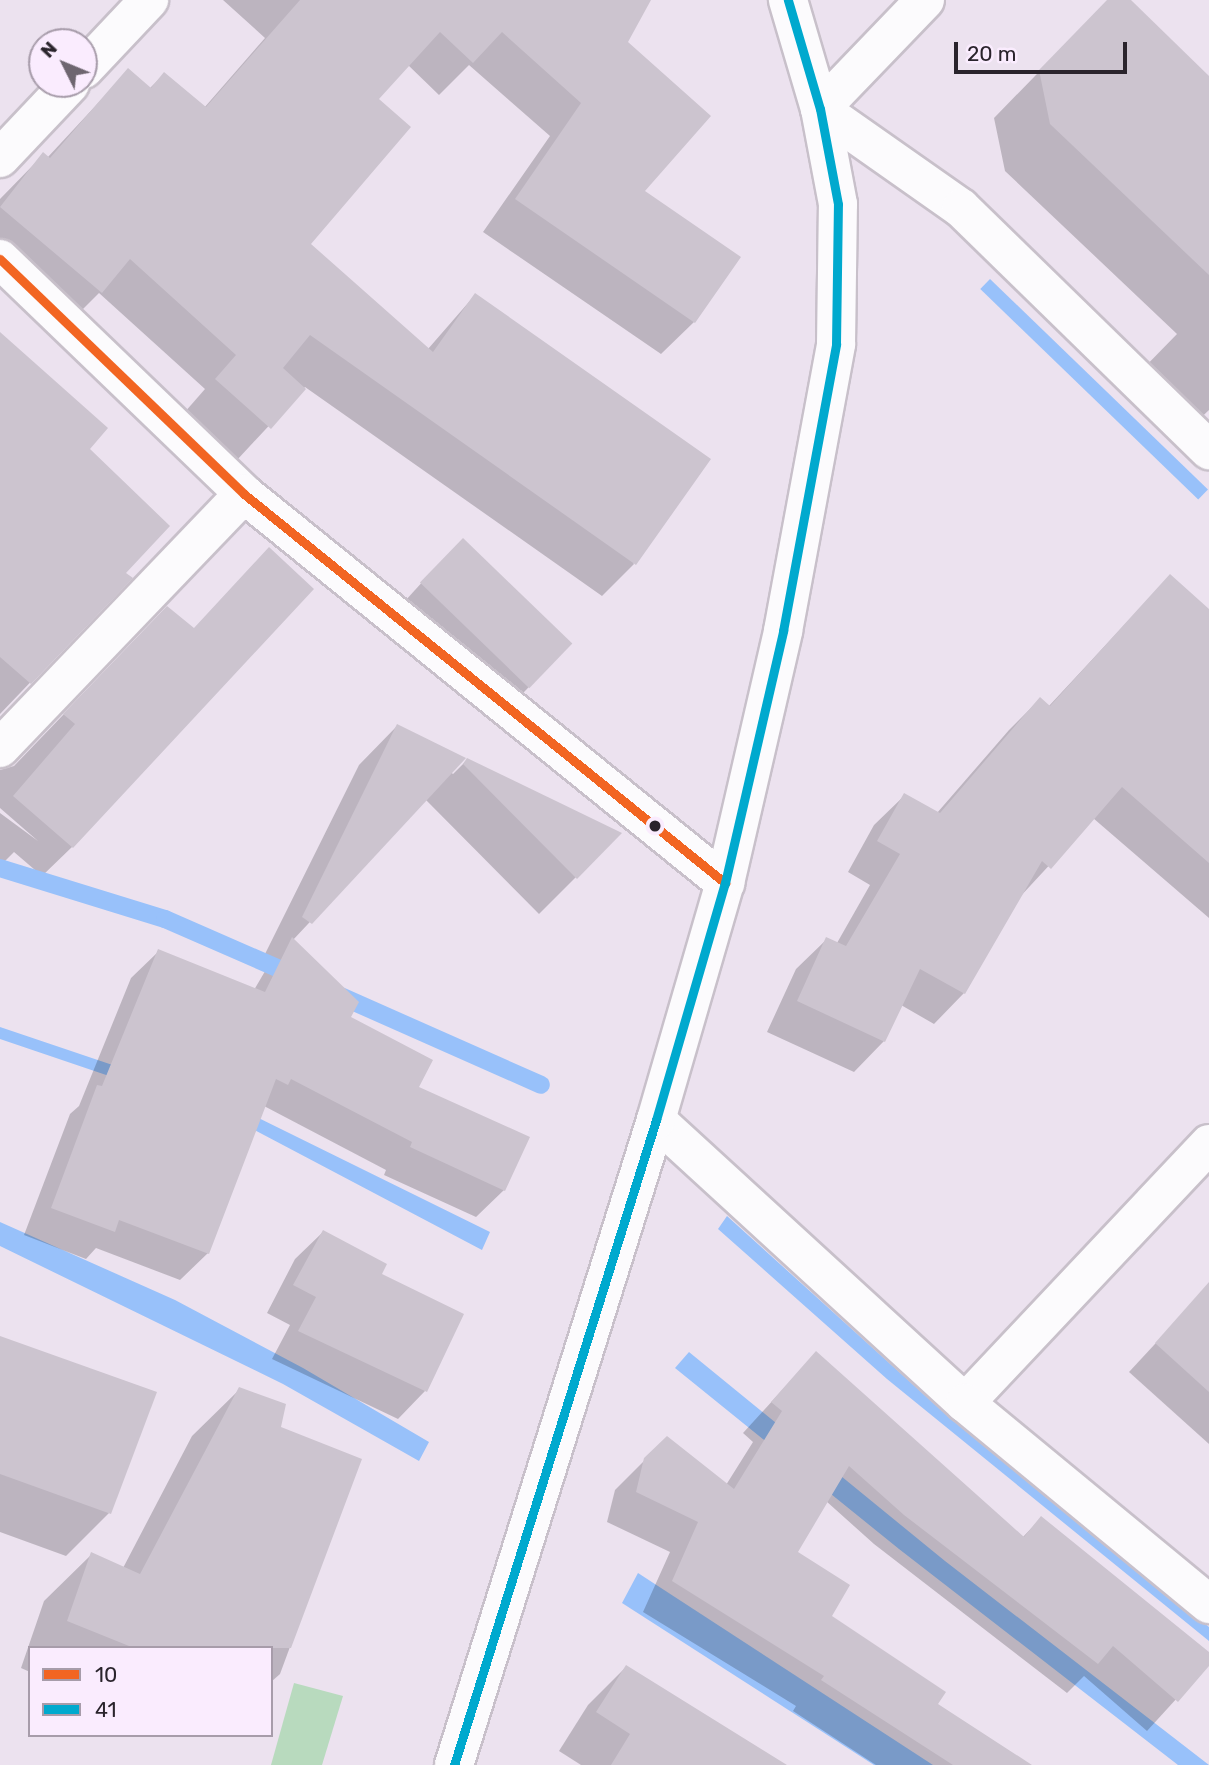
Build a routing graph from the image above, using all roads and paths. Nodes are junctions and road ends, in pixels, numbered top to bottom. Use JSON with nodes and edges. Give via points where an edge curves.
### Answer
{"nodes":[{"id":1,"x":149,"y":0,"type":"edge"},
{"id":2,"x":788,"y":0,"type":"edge"},
{"id":3,"x":925,"y":0,"type":"edge"},
{"id":4,"x":98,"y":54,"type":"edge"},
{"id":5,"x":57,"y":98,"type":"edge"},
{"id":6,"x":820,"y":109,"type":"junction"},
{"id":7,"x":0,"y":158,"type":"edge"},
{"id":8,"x":0,"y":259,"type":"edge"},
{"id":9,"x":1209,"y":450,"type":"edge"},
{"id":10,"x":244,"y":494,"type":"junction"},
{"id":11,"x":0,"y":748,"type":"edge"},
{"id":12,"x":725,"y":883,"type":"junction"},
{"id":13,"x":656,"y":1120,"type":"junction"},
{"id":14,"x":1209,"y":1144,"type":"edge"},
{"id":15,"x":965,"y":1403,"type":"junction"},
{"id":16,"x":1209,"y":1604,"type":"edge"},
{"id":17,"x":454,"y":1765,"type":"edge"}],
"edges":[{"from":1,"to":4,"type":"street"},
{"from":2,"to":6,"type":"street"},
{"from":3,"to":6,"type":"street"},
{"from":5,"to":7,"type":"street"},
{"from":6,"to":9,"type":"street","via":[[961,208]]},
{"from":6,"to":12,"type":"street","via":[[838,204],[836,344],[783,631]]},
{"from":8,"to":10,"type":"street"},
{"from":10,"to":11,"type":"street"},
{"from":10,"to":12,"type":"street"},
{"from":12,"to":13,"type":"street"},
{"from":13,"to":15,"type":"street"},
{"from":13,"to":17,"type":"street"},
{"from":14,"to":15,"type":"street"},
{"from":15,"to":16,"type":"street"}]}
